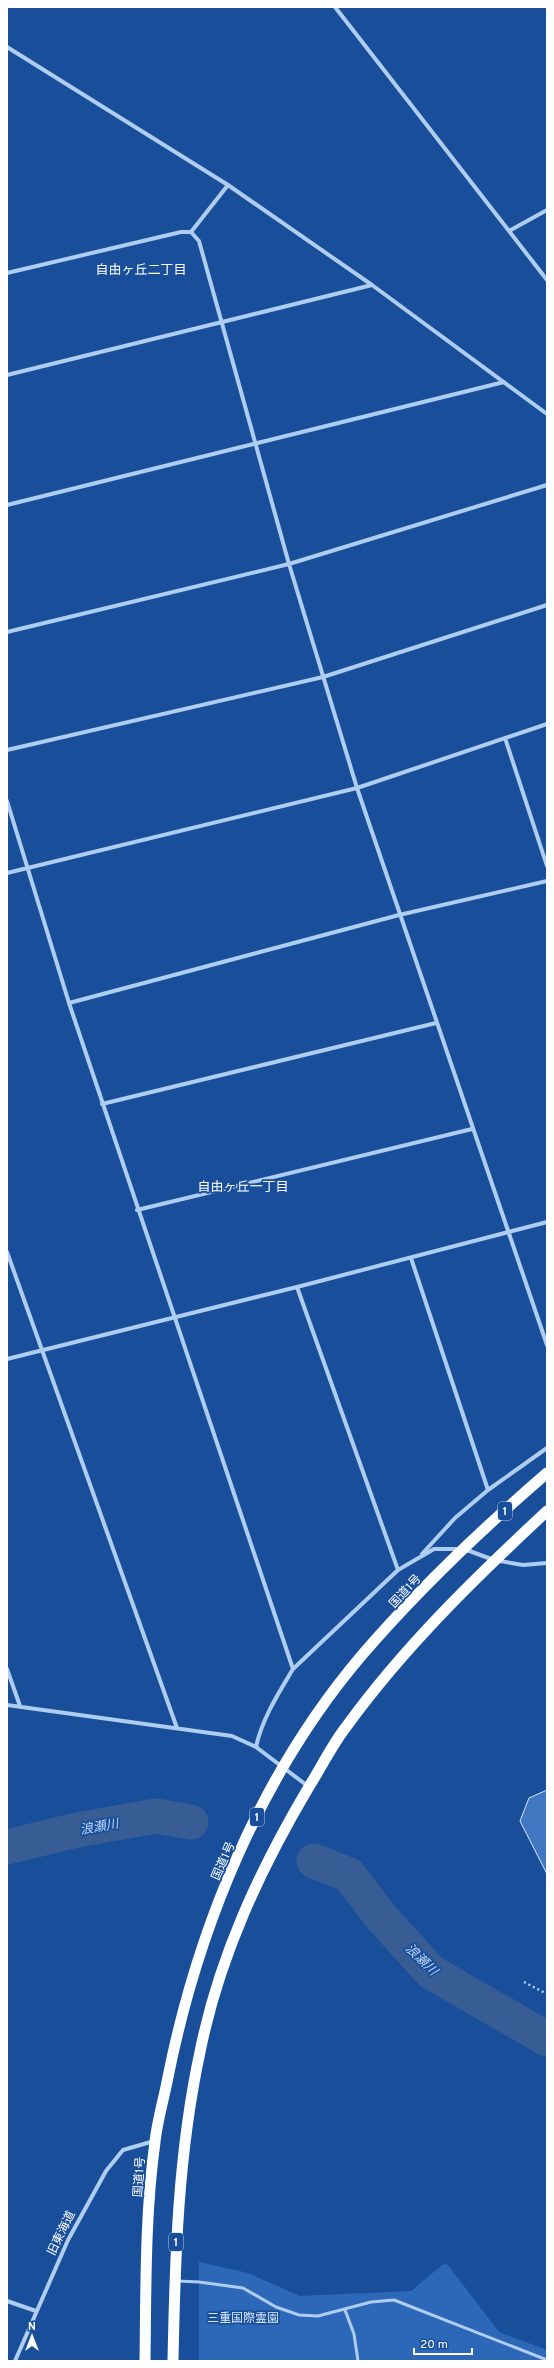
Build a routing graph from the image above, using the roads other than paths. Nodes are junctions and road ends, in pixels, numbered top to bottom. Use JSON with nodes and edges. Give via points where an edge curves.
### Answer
{"nodes":[{"id":1,"x":335,"y":7,"type":"edge"},
{"id":2,"x":7,"y":47,"type":"edge"},
{"id":3,"x":228,"y":185,"type":"junction"},
{"id":4,"x":547,"y":210,"type":"edge"},
{"id":5,"x":509,"y":231,"type":"junction"},
{"id":6,"x":191,"y":232,"type":"junction"},
{"id":7,"x":7,"y":273,"type":"edge"},
{"id":8,"x":547,"y":280,"type":"edge"},
{"id":9,"x":372,"y":286,"type":"junction"},
{"id":10,"x":222,"y":322,"type":"junction"},
{"id":11,"x":7,"y":375,"type":"edge"},
{"id":12,"x":504,"y":382,"type":"junction"},
{"id":13,"x":547,"y":414,"type":"edge"},
{"id":14,"x":256,"y":444,"type":"junction"},
{"id":15,"x":547,"y":485,"type":"edge"},
{"id":16,"x":7,"y":504,"type":"edge"},
{"id":17,"x":289,"y":564,"type":"junction"},
{"id":18,"x":547,"y":605,"type":"edge"},
{"id":19,"x":7,"y":632,"type":"edge"},
{"id":20,"x":323,"y":677,"type":"junction"},
{"id":21,"x":547,"y":724,"type":"edge"},
{"id":22,"x":505,"y":738,"type":"junction"},
{"id":23,"x":7,"y":750,"type":"edge"},
{"id":24,"x":356,"y":788,"type":"junction"},
{"id":25,"x":7,"y":800,"type":"edge"},
{"id":26,"x":547,"y":866,"type":"edge"},
{"id":27,"x":28,"y":867,"type":"junction"},
{"id":28,"x":7,"y":873,"type":"edge"},
{"id":29,"x":547,"y":881,"type":"edge"},
{"id":30,"x":399,"y":915,"type":"junction"},
{"id":31,"x":69,"y":1003,"type":"junction"},
{"id":32,"x":436,"y":1023,"type":"junction"},
{"id":33,"x":102,"y":1104,"type":"junction"},
{"id":34,"x":472,"y":1129,"type":"junction"},
{"id":35,"x":137,"y":1210,"type":"junction"},
{"id":36,"x":547,"y":1222,"type":"edge"},
{"id":37,"x":507,"y":1232,"type":"junction"},
{"id":38,"x":7,"y":1252,"type":"edge"},
{"id":39,"x":411,"y":1258,"type":"junction"},
{"id":40,"x":297,"y":1287,"type":"junction"},
{"id":41,"x":174,"y":1317,"type":"junction"},
{"id":42,"x":547,"y":1345,"type":"edge"},
{"id":43,"x":42,"y":1350,"type":"junction"},
{"id":44,"x":7,"y":1358,"type":"edge"},
{"id":45,"x":547,"y":1448,"type":"edge"},
{"id":46,"x":547,"y":1473,"type":"edge"},
{"id":47,"x":488,"y":1490,"type":"junction"},
{"id":48,"x":547,"y":1511,"type":"edge"},
{"id":49,"x":464,"y":1549,"type":"junction"},
{"id":50,"x":419,"y":1557,"type":"junction"},
{"id":51,"x":494,"y":1560,"type":"junction"},
{"id":52,"x":547,"y":1563,"type":"edge"},
{"id":53,"x":398,"y":1570,"type":"junction"},
{"id":54,"x":7,"y":1669,"type":"edge"},
{"id":55,"x":293,"y":1669,"type":"junction"},
{"id":56,"x":7,"y":1705,"type":"edge"},
{"id":57,"x":20,"y":1706,"type":"junction"},
{"id":58,"x":177,"y":1728,"type":"junction"},
{"id":59,"x":256,"y":1747,"type":"junction"},
{"id":60,"x":282,"y":1768,"type":"junction"},
{"id":61,"x":309,"y":1787,"type":"junction"},
{"id":62,"x":155,"y":2141,"type":"junction"},
{"id":63,"x":175,"y":2281,"type":"junction"},
{"id":64,"x":7,"y":2301,"type":"edge"},
{"id":65,"x":345,"y":2310,"type":"junction"},
{"id":66,"x":36,"y":2311,"type":"junction"},
{"id":67,"x":547,"y":2360,"type":"edge"},
{"id":68,"x":16,"y":2361,"type":"edge"},
{"id":69,"x":145,"y":2361,"type":"edge"},
{"id":70,"x":173,"y":2361,"type":"edge"},
{"id":71,"x":358,"y":2361,"type":"edge"}],
"edges":[{"from":1,"to":5,"type":"street"},
{"from":2,"to":3,"type":"street"},
{"from":3,"to":6,"type":"street"},
{"from":3,"to":9,"type":"street"},
{"from":4,"to":5,"type":"street"},
{"from":5,"to":8,"type":"street"},
{"from":6,"to":7,"type":"street","via":[[181,232]]},
{"from":6,"to":10,"type":"street","via":[[199,241]]},
{"from":9,"to":10,"type":"street"},
{"from":9,"to":12,"type":"street"},
{"from":10,"to":11,"type":"street"},
{"from":10,"to":14,"type":"street"},
{"from":12,"to":13,"type":"street"},
{"from":12,"to":14,"type":"street"},
{"from":14,"to":16,"type":"street"},
{"from":14,"to":17,"type":"street"},
{"from":15,"to":17,"type":"street"},
{"from":17,"to":19,"type":"street"},
{"from":17,"to":20,"type":"street"},
{"from":18,"to":20,"type":"street"},
{"from":20,"to":23,"type":"street"},
{"from":20,"to":24,"type":"street"},
{"from":21,"to":22,"type":"street"},
{"from":22,"to":24,"type":"street"},
{"from":22,"to":26,"type":"street"},
{"from":24,"to":27,"type":"street"},
{"from":24,"to":30,"type":"street"},
{"from":25,"to":27,"type":"street"},
{"from":27,"to":28,"type":"street"},
{"from":27,"to":31,"type":"street"},
{"from":29,"to":30,"type":"street"},
{"from":30,"to":31,"type":"street"},
{"from":30,"to":32,"type":"street"},
{"from":31,"to":33,"type":"street"},
{"from":32,"to":33,"type":"street"},
{"from":32,"to":34,"type":"street"},
{"from":33,"to":35,"type":"street"},
{"from":34,"to":35,"type":"street"},
{"from":34,"to":37,"type":"street"},
{"from":35,"to":41,"type":"street"},
{"from":36,"to":37,"type":"street"},
{"from":37,"to":39,"type":"street"},
{"from":37,"to":42,"type":"street"},
{"from":38,"to":43,"type":"street"},
{"from":39,"to":40,"type":"street"},
{"from":39,"to":47,"type":"street"},
{"from":40,"to":41,"type":"street"},
{"from":40,"to":53,"type":"street"},
{"from":41,"to":43,"type":"street"},
{"from":41,"to":55,"type":"street"},
{"from":43,"to":44,"type":"street"},
{"from":43,"to":58,"type":"street"},
{"from":45,"to":47,"type":"street"},
{"from":46,"to":49,"type":"highway","name":"国道1号","number":"1"},
{"from":47,"to":50,"type":"street","via":[[455,1518]]},
{"from":48,"to":51,"type":"highway","number":"1"},
{"from":49,"to":50,"type":"street","via":[[434,1549]]},
{"from":49,"to":51,"type":"street"},
{"from":49,"to":60,"type":"highway","name":"国道1号","number":"1","via":[[361,1656]]},
{"from":50,"to":53,"type":"street"},
{"from":51,"to":52,"type":"street","via":[[523,1564]]},
{"from":51,"to":61,"type":"highway","number":"1","via":[[405,1653],[345,1728]]},
{"from":53,"to":55,"type":"street"},
{"from":54,"to":57,"type":"street"},
{"from":55,"to":59,"type":"street","via":[[266,1718]]},
{"from":56,"to":57,"type":"street"},
{"from":57,"to":58,"type":"street"},
{"from":58,"to":59,"type":"street","via":[[232,1736]]},
{"from":59,"to":60,"type":"street"},
{"from":60,"to":61,"type":"street"},
{"from":60,"to":62,"type":"highway","name":"国道1号","number":"1","via":[[225,1888],[197,1963],[174,2045]]},
{"from":61,"to":63,"type":"highway","number":"1","via":[[263,1869],[220,1973],[200,2051],[187,2123],[177,2226]]},
{"from":62,"to":66,"type":"street","name":"旧東海道","via":[[123,2150],[106,2171],[68,2240]]},
{"from":62,"to":69,"type":"highway","name":"国道1号","number":"1","via":[[147,2262]]},
{"from":63,"to":65,"type":"lane","via":[[243,2288],[276,2307],[299,2316],[318,2316]]},
{"from":63,"to":70,"type":"highway","number":"1"},
{"from":64,"to":66,"type":"street"},
{"from":65,"to":67,"type":"lane","via":[[371,2302],[394,2300]]},
{"from":65,"to":71,"type":"lane","via":[[354,2334]]},
{"from":66,"to":68,"type":"street","name":"旧東海道"}]}
